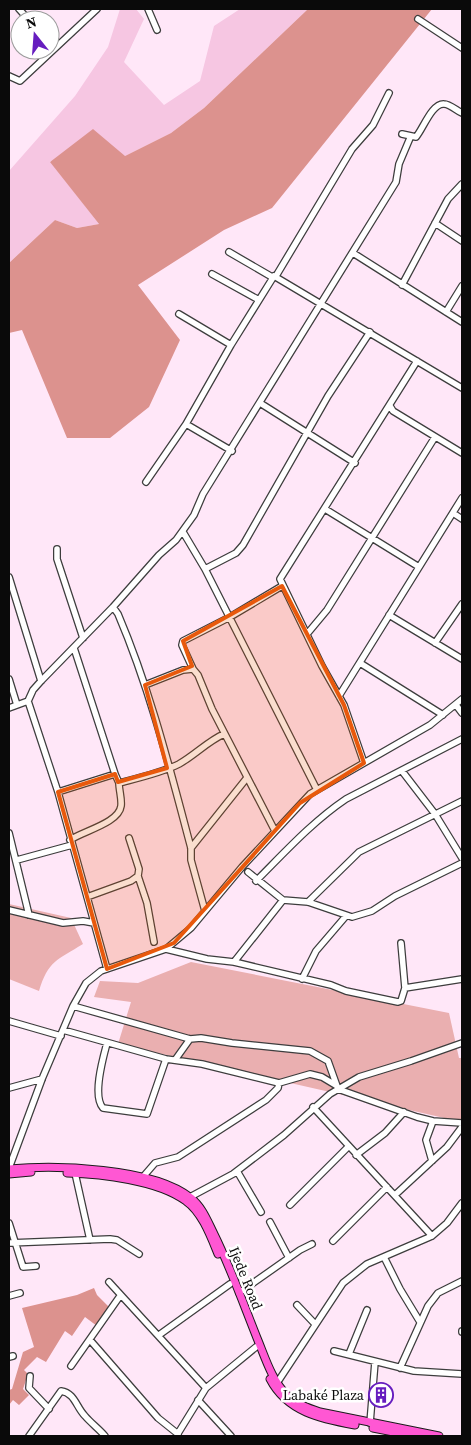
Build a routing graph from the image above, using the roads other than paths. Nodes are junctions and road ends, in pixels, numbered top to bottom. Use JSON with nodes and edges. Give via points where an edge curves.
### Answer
{"nodes":[{"id":1,"x":97,"y":9,"type":"edge"},
{"id":2,"x":148,"y":9,"type":"edge"},
{"id":3,"x":418,"y":19,"type":"dead end"},
{"id":4,"x":157,"y":30,"type":"dead end"},
{"id":5,"x":60,"y":43,"type":"edge"},
{"id":6,"x":462,"y":48,"type":"edge"},
{"id":7,"x":42,"y":60,"type":"edge"},
{"id":8,"x":9,"y":76,"type":"edge"},
{"id":9,"x":390,"y":93,"type":"dead end"},
{"id":10,"x":462,"y":113,"type":"edge"},
{"id":11,"x":402,"y":134,"type":"dead end"},
{"id":12,"x":410,"y":138,"type":"junction"},
{"id":13,"x":462,"y":184,"type":"edge"},
{"id":14,"x":436,"y":223,"type":"junction"},
{"id":15,"x":462,"y":241,"type":"edge"},
{"id":16,"x":229,"y":252,"type":"dead end"},
{"id":17,"x":353,"y":253,"type":"junction"},
{"id":18,"x":212,"y":274,"type":"dead end"},
{"id":19,"x":274,"y":277,"type":"junction"},
{"id":20,"x":402,"y":285,"type":"junction"},
{"id":21,"x":462,"y":286,"type":"edge"},
{"id":22,"x":259,"y":300,"type":"junction"},
{"id":23,"x":322,"y":303,"type":"junction"},
{"id":24,"x":446,"y":312,"type":"junction"},
{"id":25,"x":179,"y":314,"type":"dead end"},
{"id":26,"x":462,"y":322,"type":"edge"},
{"id":27,"x":370,"y":332,"type":"junction"},
{"id":28,"x":231,"y":345,"type":"junction"},
{"id":29,"x":417,"y":361,"type":"junction"},
{"id":30,"x":462,"y":388,"type":"edge"},
{"id":31,"x":260,"y":403,"type":"junction"},
{"id":32,"x":390,"y":406,"type":"junction"},
{"id":33,"x":186,"y":424,"type":"junction"},
{"id":34,"x":306,"y":434,"type":"junction"},
{"id":35,"x":435,"y":437,"type":"junction"},
{"id":36,"x":232,"y":450,"type":"junction"},
{"id":37,"x":462,"y":453,"type":"edge"},
{"id":38,"x":354,"y":463,"type":"junction"},
{"id":39,"x":146,"y":482,"type":"dead end"},
{"id":40,"x":462,"y":498,"type":"edge"},
{"id":41,"x":325,"y":509,"type":"junction"},
{"id":42,"x":453,"y":513,"type":"junction"},
{"id":43,"x":462,"y":519,"type":"edge"},
{"id":44,"x":183,"y":532,"type":"junction"},
{"id":45,"x":371,"y":538,"type":"junction"},
{"id":46,"x":57,"y":549,"type":"dead end"},
{"id":47,"x":419,"y":568,"type":"junction"},
{"id":48,"x":205,"y":569,"type":"junction"},
{"id":49,"x":9,"y":578,"type":"edge"},
{"id":50,"x":282,"y":586,"type":"junction"},
{"id":51,"x":462,"y":604,"type":"edge"},
{"id":52,"x":112,"y":608,"type":"junction"},
{"id":53,"x":390,"y":615,"type":"junction"},
{"id":54,"x":230,"y":618,"type":"junction"},
{"id":55,"x":308,"y":634,"type":"junction"},
{"id":56,"x":83,"y":638,"type":"junction"},
{"id":57,"x":435,"y":643,"type":"junction"},
{"id":58,"x":74,"y":648,"type":"junction"},
{"id":59,"x":462,"y":659,"type":"edge"},
{"id":60,"x":360,"y":663,"type":"junction"},
{"id":61,"x":193,"y":669,"type":"junction"},
{"id":62,"x":9,"y":680,"type":"edge"},
{"id":63,"x":41,"y":681,"type":"junction"},
{"id":64,"x":145,"y":685,"type":"junction"},
{"id":65,"x":339,"y":696,"type":"junction"},
{"id":66,"x":462,"y":699,"type":"edge"},
{"id":67,"x":28,"y":701,"type":"junction"},
{"id":68,"x":17,"y":705,"type":"junction"},
{"id":69,"x":456,"y":705,"type":"junction"},
{"id":70,"x":9,"y":708,"type":"edge"},
{"id":71,"x":462,"y":713,"type":"edge"},
{"id":72,"x":443,"y":715,"type":"junction"},
{"id":73,"x":224,"y":734,"type":"junction"},
{"id":74,"x":462,"y":739,"type":"edge"},
{"id":75,"x":364,"y":763,"type":"junction"},
{"id":76,"x":168,"y":768,"type":"junction"},
{"id":77,"x":402,"y":771,"type":"junction"},
{"id":78,"x":115,"y":774,"type":"junction"},
{"id":79,"x":246,"y":778,"type":"junction"},
{"id":80,"x":118,"y":782,"type":"junction"},
{"id":81,"x":317,"y":790,"type":"junction"},
{"id":82,"x":58,"y":792,"type":"junction"},
{"id":83,"x":462,"y":800,"type":"edge"},
{"id":84,"x":435,"y":814,"type":"junction"},
{"id":85,"x":275,"y":831,"type":"junction"},
{"id":86,"x":9,"y":833,"type":"edge"},
{"id":87,"x":129,"y":838,"type":"dead end"},
{"id":88,"x":71,"y":842,"type":"junction"},
{"id":89,"x":191,"y":848,"type":"junction"},
{"id":90,"x":462,"y":858,"type":"edge"},
{"id":91,"x":17,"y":860,"type":"junction"},
{"id":92,"x":462,"y":863,"type":"edge"},
{"id":93,"x":248,"y":872,"type":"dead end"},
{"id":94,"x":138,"y":876,"type":"junction"},
{"id":95,"x":256,"y":881,"type":"junction"},
{"id":96,"x":87,"y":897,"type":"junction"},
{"id":97,"x":283,"y":900,"type":"junction"},
{"id":98,"x":308,"y":902,"type":"junction"},
{"id":99,"x":9,"y":910,"type":"edge"},
{"id":100,"x":205,"y":911,"type":"junction"},
{"id":101,"x":30,"y":915,"type":"junction"},
{"id":102,"x":346,"y":916,"type":"junction"},
{"id":103,"x":94,"y":923,"type":"junction"},
{"id":104,"x":154,"y":942,"type":"dead end"},
{"id":105,"x":401,"y":943,"type":"dead end"},
{"id":106,"x":166,"y":949,"type":"junction"},
{"id":107,"x":234,"y":962,"type":"junction"},
{"id":108,"x":107,"y":969,"type":"junction"},
{"id":109,"x":302,"y":979,"type":"junction"},
{"id":110,"x":462,"y":979,"type":"edge"},
{"id":111,"x":404,"y":988,"type":"junction"},
{"id":112,"x":73,"y":1006,"type":"junction"},
{"id":113,"x":9,"y":1021,"type":"edge"},
{"id":114,"x":62,"y":1033,"type":"junction"},
{"id":115,"x":190,"y":1039,"type":"junction"},
{"id":116,"x":107,"y":1043,"type":"junction"},
{"id":117,"x":462,"y":1043,"type":"edge"},
{"id":118,"x":166,"y":1059,"type":"junction"},
{"id":119,"x":175,"y":1060,"type":"junction"},
{"id":120,"x":42,"y":1079,"type":"junction"},
{"id":121,"x":280,"y":1083,"type":"junction"},
{"id":122,"x":337,"y":1087,"type":"junction"},
{"id":123,"x":9,"y":1088,"type":"edge"},
{"id":124,"x":313,"y":1107,"type":"junction"},
{"id":125,"x":404,"y":1112,"type":"junction"},
{"id":126,"x":433,"y":1121,"type":"junction"},
{"id":127,"x":462,"y":1125,"type":"edge"},
{"id":128,"x":348,"y":1147,"type":"junction"},
{"id":129,"x":356,"y":1154,"type":"junction"},
{"id":130,"x":432,"y":1161,"type":"junction"},
{"id":131,"x":9,"y":1168,"type":"edge"},
{"id":132,"x":237,"y":1171,"type":"junction"},
{"id":133,"x":75,"y":1173,"type":"junction"},
{"id":134,"x":9,"y":1174,"type":"edge"},
{"id":135,"x":142,"y":1178,"type":"junction"},
{"id":136,"x":387,"y":1187,"type":"junction"},
{"id":137,"x":394,"y":1195,"type":"junction"},
{"id":138,"x":190,"y":1197,"type":"junction"},
{"id":139,"x":462,"y":1203,"type":"edge"},
{"id":140,"x":290,"y":1205,"type":"dead end"},
{"id":141,"x":261,"y":1212,"type":"dead end"},
{"id":142,"x":270,"y":1222,"type":"dead end"},
{"id":143,"x":9,"y":1223,"type":"edge"},
{"id":144,"x":432,"y":1236,"type":"junction"},
{"id":145,"x":90,"y":1240,"type":"junction"},
{"id":146,"x":333,"y":1241,"type":"dead end"},
{"id":147,"x":12,"y":1243,"type":"edge"},
{"id":148,"x":312,"y":1244,"type":"dead end"},
{"id":149,"x":139,"y":1254,"type":"dead end"},
{"id":150,"x":384,"y":1257,"type":"junction"},
{"id":151,"x":290,"y":1258,"type":"junction"},
{"id":152,"x":36,"y":1266,"type":"dead end"},
{"id":153,"x":109,"y":1282,"type":"dead end"},
{"id":154,"x":462,"y":1282,"type":"edge"},
{"id":155,"x":230,"y":1284,"type":"junction"},
{"id":156,"x":20,"y":1293,"type":"dead end"},
{"id":157,"x":239,"y":1293,"type":"junction"},
{"id":158,"x":9,"y":1296,"type":"edge"},
{"id":159,"x":120,"y":1296,"type":"junction"},
{"id":160,"x":297,"y":1305,"type":"dead end"},
{"id":161,"x":367,"y":1310,"type":"dead end"},
{"id":162,"x":420,"y":1322,"type":"junction"},
{"id":163,"x":315,"y":1324,"type":"junction"},
{"id":164,"x":158,"y":1335,"type":"junction"},
{"id":165,"x":90,"y":1340,"type":"junction"},
{"id":166,"x":256,"y":1347,"type":"junction"},
{"id":167,"x":334,"y":1351,"type":"dead end"},
{"id":168,"x":349,"y":1354,"type":"junction"},
{"id":169,"x":375,"y":1362,"type":"junction"},
{"id":170,"x":71,"y":1366,"type":"dead end"},
{"id":171,"x":400,"y":1368,"type":"junction"},
{"id":172,"x":462,"y":1374,"type":"edge"},
{"id":173,"x":30,"y":1376,"type":"dead end"},
{"id":174,"x":277,"y":1383,"type":"junction"},
{"id":175,"x":206,"y":1388,"type":"junction"},
{"id":176,"x":198,"y":1400,"type":"junction"},
{"id":177,"x":49,"y":1409,"type":"junction"},
{"id":178,"x":370,"y":1423,"type":"junction"},
{"id":179,"x":100,"y":1430,"type":"junction"},
{"id":180,"x":386,"y":1434,"type":"edge"},
{"id":181,"x":177,"y":1435,"type":"edge"},
{"id":182,"x":29,"y":1436,"type":"edge"},
{"id":183,"x":95,"y":1436,"type":"edge"},
{"id":184,"x":105,"y":1436,"type":"edge"},
{"id":185,"x":231,"y":1436,"type":"edge"},
{"id":186,"x":414,"y":1436,"type":"edge"},
{"id":187,"x":439,"y":1436,"type":"edge"}],
"edges":[{"from":1,"to":5,"type":"street"},
{"from":2,"to":4,"type":"street"},
{"from":3,"to":6,"type":"street"},
{"from":7,"to":8,"type":"street","via":[[20,81]]},
{"from":9,"to":19,"type":"street","via":[[373,125],[352,149]]},
{"from":10,"to":12,"type":"street","via":[[441,104],[418,135]]},
{"from":11,"to":12,"type":"street"},
{"from":12,"to":17,"type":"street","via":[[399,164],[396,182]]},
{"from":13,"to":14,"type":"street","via":[[448,199]]},
{"from":14,"to":15,"type":"street"},
{"from":14,"to":20,"type":"street"},
{"from":16,"to":19,"type":"street"},
{"from":17,"to":20,"type":"street"},
{"from":17,"to":23,"type":"street"},
{"from":18,"to":22,"type":"street"},
{"from":19,"to":22,"type":"street"},
{"from":19,"to":23,"type":"street"},
{"from":20,"to":24,"type":"street"},
{"from":21,"to":24,"type":"street"},
{"from":22,"to":28,"type":"street"},
{"from":23,"to":27,"type":"street"},
{"from":23,"to":31,"type":"street"},
{"from":24,"to":26,"type":"street"},
{"from":25,"to":28,"type":"street"},
{"from":27,"to":29,"type":"street"},
{"from":27,"to":34,"type":"street"},
{"from":28,"to":33,"type":"street"},
{"from":29,"to":30,"type":"street"},
{"from":29,"to":32,"type":"street"},
{"from":31,"to":34,"type":"street"},
{"from":31,"to":36,"type":"street"},
{"from":32,"to":35,"type":"street"},
{"from":32,"to":38,"type":"street"},
{"from":33,"to":36,"type":"street"},
{"from":33,"to":39,"type":"street"},
{"from":34,"to":38,"type":"street"},
{"from":34,"to":48,"type":"street","via":[[243,545],[236,553]]},
{"from":35,"to":37,"type":"street"},
{"from":35,"to":45,"type":"street"},
{"from":36,"to":44,"type":"street"},
{"from":38,"to":41,"type":"street"},
{"from":40,"to":42,"type":"street"},
{"from":41,"to":45,"type":"street"},
{"from":41,"to":50,"type":"street","via":[[281,577]]},
{"from":42,"to":43,"type":"street"},
{"from":42,"to":47,"type":"street"},
{"from":44,"to":48,"type":"street"},
{"from":44,"to":52,"type":"street","via":[[158,555]]},
{"from":45,"to":47,"type":"street"},
{"from":45,"to":55,"type":"street","via":[[328,610]]},
{"from":46,"to":56,"type":"street","via":[[57,559]]},
{"from":47,"to":53,"type":"street"},
{"from":48,"to":54,"type":"street"},
{"from":49,"to":63,"type":"street"},
{"from":50,"to":54,"type":"street"},
{"from":50,"to":55,"type":"street"},
{"from":51,"to":57,"type":"street"},
{"from":52,"to":56,"type":"street"},
{"from":52,"to":64,"type":"street","via":[[118,614]]},
{"from":53,"to":57,"type":"street"},
{"from":53,"to":60,"type":"street"},
{"from":54,"to":61,"type":"street","via":[[183,641]]},
{"from":54,"to":81,"type":"street"},
{"from":55,"to":65,"type":"street"},
{"from":56,"to":58,"type":"street"},
{"from":57,"to":59,"type":"street"},
{"from":58,"to":63,"type":"street"},
{"from":58,"to":78,"type":"street"},
{"from":60,"to":65,"type":"street"},
{"from":60,"to":72,"type":"street"},
{"from":61,"to":64,"type":"street"},
{"from":61,"to":73,"type":"street"},
{"from":62,"to":68,"type":"street"},
{"from":63,"to":67,"type":"street"},
{"from":64,"to":76,"type":"street"},
{"from":65,"to":75,"type":"street"},
{"from":66,"to":69,"type":"street"},
{"from":67,"to":68,"type":"street"},
{"from":67,"to":82,"type":"street"},
{"from":68,"to":70,"type":"street"},
{"from":69,"to":71,"type":"street"},
{"from":69,"to":72,"type":"street"},
{"from":72,"to":75,"type":"street"},
{"from":73,"to":76,"type":"street","via":[[196,754]]},
{"from":73,"to":79,"type":"street"},
{"from":74,"to":77,"type":"street"},
{"from":75,"to":81,"type":"street"},
{"from":76,"to":80,"type":"street"},
{"from":76,"to":89,"type":"street"},
{"from":77,"to":84,"type":"street"},
{"from":77,"to":95,"type":"street","via":[[330,810]]},
{"from":78,"to":80,"type":"street"},
{"from":78,"to":82,"type":"street"},
{"from":79,"to":85,"type":"street"},
{"from":79,"to":89,"type":"street"},
{"from":80,"to":88,"type":"street","via":[[120,812]]},
{"from":81,"to":85,"type":"street","via":[[300,803]]},
{"from":82,"to":88,"type":"street"},
{"from":83,"to":84,"type":"street"},
{"from":84,"to":90,"type":"street"},
{"from":84,"to":98,"type":"street","via":[[359,852]]},
{"from":85,"to":100,"type":"street"},
{"from":86,"to":91,"type":"street"},
{"from":87,"to":94,"type":"street","via":[[139,869]]},
{"from":88,"to":91,"type":"street"},
{"from":88,"to":96,"type":"street"},
{"from":89,"to":100,"type":"street","via":[[191,860]]},
{"from":91,"to":101,"type":"street"},
{"from":92,"to":102,"type":"street","via":[[372,911]]},
{"from":93,"to":95,"type":"street"},
{"from":94,"to":96,"type":"street"},
{"from":94,"to":104,"type":"street"},
{"from":95,"to":97,"type":"street"},
{"from":96,"to":103,"type":"street"},
{"from":97,"to":98,"type":"street"},
{"from":97,"to":107,"type":"street"},
{"from":98,"to":102,"type":"street"},
{"from":99,"to":101,"type":"street"},
{"from":100,"to":106,"type":"street"},
{"from":101,"to":103,"type":"street","via":[[63,923]]},
{"from":102,"to":109,"type":"street","via":[[316,951]]},
{"from":103,"to":108,"type":"street"},
{"from":105,"to":111,"type":"street"},
{"from":106,"to":107,"type":"street"},
{"from":106,"to":108,"type":"street"},
{"from":107,"to":109,"type":"street"},
{"from":108,"to":112,"type":"street","via":[[86,983]]},
{"from":109,"to":111,"type":"street","via":[[398,1002]]},
{"from":110,"to":111,"type":"street"},
{"from":112,"to":114,"type":"street"},
{"from":112,"to":115,"type":"street"},
{"from":113,"to":114,"type":"street"},
{"from":114,"to":116,"type":"street"},
{"from":114,"to":120,"type":"street"},
{"from":115,"to":119,"type":"street"},
{"from":115,"to":122,"type":"street","via":[[310,1051],[328,1061]]},
{"from":116,"to":118,"type":"street"},
{"from":116,"to":118,"type":"street","via":[[100,1062],[99,1100],[103,1108],[147,1114]]},
{"from":117,"to":122,"type":"street"},
{"from":118,"to":119,"type":"street"},
{"from":119,"to":121,"type":"street"},
{"from":120,"to":123,"type":"street"},
{"from":120,"to":131,"type":"street"},
{"from":121,"to":122,"type":"street","via":[[310,1074],[322,1077]]},
{"from":121,"to":135,"type":"street","via":[[266,1100],[178,1157],[155,1162]]},
{"from":122,"to":124,"type":"street"},
{"from":122,"to":125,"type":"street"},
{"from":124,"to":128,"type":"street"},
{"from":124,"to":132,"type":"street","via":[[284,1135]]},
{"from":125,"to":126,"type":"street"},
{"from":125,"to":129,"type":"street","via":[[385,1133]]},
{"from":126,"to":127,"type":"street"},
{"from":126,"to":130,"type":"street","via":[[426,1140]]},
{"from":127,"to":130,"type":"street","via":[[447,1147]]},
{"from":128,"to":129,"type":"street"},
{"from":128,"to":140,"type":"street"},
{"from":129,"to":136,"type":"street"},
{"from":130,"to":137,"type":"street"},
{"from":131,"to":135,"type":"main road","name":"Ijede Road","via":[[76,1168]]},
{"from":132,"to":138,"type":"street"},
{"from":132,"to":141,"type":"street"},
{"from":133,"to":134,"type":"main road","name":"Ijede Road"},
{"from":133,"to":145,"type":"street"},
{"from":133,"to":155,"type":"main road","name":"Ijede Road","via":[[140,1183],[169,1191],[187,1201],[200,1217]]},
{"from":135,"to":138,"type":"main road","name":"Ijede Road","via":[[172,1186]]},
{"from":136,"to":137,"type":"street"},
{"from":136,"to":146,"type":"street"},
{"from":137,"to":144,"type":"street"},
{"from":138,"to":157,"type":"main road","name":"Ijede Road","via":[[200,1207],[212,1229]]},
{"from":139,"to":144,"type":"street"},
{"from":142,"to":151,"type":"street"},
{"from":143,"to":147,"type":"street"},
{"from":144,"to":150,"type":"street"},
{"from":145,"to":147,"type":"street"},
{"from":145,"to":149,"type":"street","via":[[117,1240]]},
{"from":147,"to":152,"type":"street","via":[[23,1267]]},
{"from":148,"to":151,"type":"street"},
{"from":150,"to":162,"type":"street"},
{"from":150,"to":163,"type":"street","via":[[348,1278]]},
{"from":151,"to":157,"type":"street"},
{"from":153,"to":159,"type":"street"},
{"from":154,"to":162,"type":"street","via":[[438,1294]]},
{"from":155,"to":164,"type":"street"},
{"from":155,"to":166,"type":"main road","name":"Ijede Road"},
{"from":156,"to":158,"type":"street"},
{"from":157,"to":174,"type":"main road","name":"Ijede Road"},
{"from":159,"to":164,"type":"street"},
{"from":159,"to":165,"type":"street"},
{"from":160,"to":163,"type":"street"},
{"from":161,"to":168,"type":"street"},
{"from":162,"to":171,"type":"street"},
{"from":163,"to":174,"type":"street"},
{"from":164,"to":175,"type":"street"},
{"from":165,"to":170,"type":"street"},
{"from":165,"to":181,"type":"street","via":[[158,1418]]},
{"from":166,"to":175,"type":"street"},
{"from":166,"to":180,"type":"main road","name":"Ijede Road","via":[[276,1391],[290,1404],[318,1417]]},
{"from":167,"to":168,"type":"street"},
{"from":168,"to":169,"type":"street"},
{"from":169,"to":171,"type":"street"},
{"from":169,"to":178,"type":"street"},
{"from":171,"to":172,"type":"street"},
{"from":173,"to":177,"type":"street","via":[[29,1388]]},
{"from":174,"to":178,"type":"main road","name":"Ijede Road","via":[[285,1394],[302,1406]]},
{"from":175,"to":176,"type":"street"},
{"from":176,"to":181,"type":"street"},
{"from":176,"to":185,"type":"street"},
{"from":177,"to":179,"type":"street","via":[[61,1391],[66,1392],[74,1398],[82,1414]]},
{"from":177,"to":182,"type":"street"},
{"from":178,"to":187,"type":"main road","name":"Ijede Road"},
{"from":179,"to":183,"type":"street"},
{"from":179,"to":184,"type":"street"},
{"from":180,"to":186,"type":"main road","name":"Ijede Road"}]}
